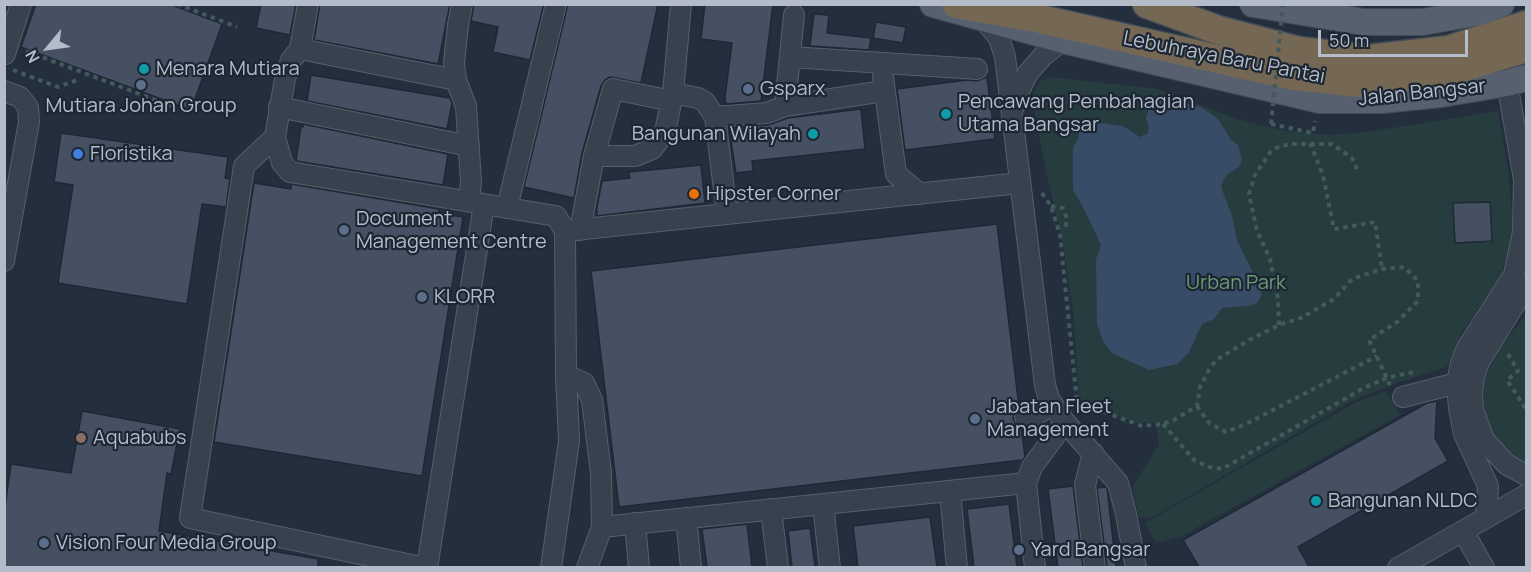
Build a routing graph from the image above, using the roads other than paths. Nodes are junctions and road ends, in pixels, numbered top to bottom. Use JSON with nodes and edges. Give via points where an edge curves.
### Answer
{"nodes":[{"id":1,"x":21,"y":4,"type":"edge"},
{"id":2,"x":308,"y":4,"type":"edge"},
{"id":3,"x":462,"y":4,"type":"edge"},
{"id":4,"x":556,"y":4,"type":"edge"},
{"id":5,"x":681,"y":4,"type":"edge"},
{"id":6,"x":933,"y":4,"type":"edge"},
{"id":7,"x":956,"y":4,"type":"edge"},
{"id":8,"x":1147,"y":4,"type":"edge"},
{"id":9,"x":1253,"y":4,"type":"edge"},
{"id":10,"x":1501,"y":4,"type":"edge"},
{"id":11,"x":794,"y":15,"type":"dead end"},
{"id":12,"x":983,"y":19,"type":"junction"},
{"id":13,"x":1527,"y":25,"type":"edge"},
{"id":14,"x":1063,"y":39,"type":"junction"},
{"id":15,"x":1527,"y":48,"type":"edge"},
{"id":16,"x":300,"y":49,"type":"junction"},
{"id":17,"x":8,"y":56,"type":"edge"},
{"id":18,"x":790,"y":57,"type":"junction"},
{"id":19,"x":881,"y":63,"type":"junction"},
{"id":20,"x":977,"y":69,"type":"dead end"},
{"id":21,"x":456,"y":80,"type":"junction"},
{"id":22,"x":1521,"y":83,"type":"edge"},
{"id":23,"x":4,"y":91,"type":"edge"},
{"id":24,"x":884,"y":91,"type":"junction"},
{"id":25,"x":673,"y":97,"type":"junction"},
{"id":26,"x":785,"y":106,"type":"junction"},
{"id":27,"x":279,"y":107,"type":"junction"},
{"id":28,"x":715,"y":117,"type":"junction"},
{"id":29,"x":1012,"y":120,"type":"junction"},
{"id":30,"x":275,"y":137,"type":"junction"},
{"id":31,"x":469,"y":146,"type":"junction"},
{"id":32,"x":594,"y":156,"type":"junction"},
{"id":33,"x":1029,"y":185,"type":"junction"},
{"id":34,"x":920,"y":194,"type":"junction"},
{"id":35,"x":476,"y":203,"type":"junction"},
{"id":36,"x":507,"y":208,"type":"junction"},
{"id":37,"x":727,"y":214,"type":"junction"},
{"id":38,"x":572,"y":231,"type":"junction"},
{"id":39,"x":4,"y":261,"type":"edge"},
{"id":40,"x":1527,"y":286,"type":"edge"},
{"id":41,"x":1481,"y":339,"type":"junction"},
{"id":42,"x":567,"y":375,"type":"junction"},
{"id":43,"x":1457,"y":383,"type":"junction"},
{"id":44,"x":1403,"y":397,"type":"dead end"},
{"id":45,"x":1049,"y":399,"type":"junction"},
{"id":46,"x":1025,"y":417,"type":"dead end"},
{"id":47,"x":1065,"y":422,"type":"junction"},
{"id":48,"x":1093,"y":453,"type":"junction"},
{"id":49,"x":1527,"y":475,"type":"edge"},
{"id":50,"x":1026,"y":483,"type":"junction"},
{"id":51,"x":950,"y":491,"type":"junction"},
{"id":52,"x":1527,"y":495,"type":"edge"},
{"id":53,"x":823,"y":504,"type":"junction"},
{"id":54,"x":771,"y":509,"type":"junction"},
{"id":55,"x":686,"y":518,"type":"junction"},
{"id":56,"x":1486,"y":518,"type":"junction"},
{"id":57,"x":635,"y":524,"type":"junction"},
{"id":58,"x":602,"y":527,"type":"junction"},
{"id":59,"x":1463,"y":531,"type":"junction"},
{"id":60,"x":426,"y":567,"type":"edge"},
{"id":61,"x":551,"y":567,"type":"edge"},
{"id":62,"x":587,"y":567,"type":"edge"},
{"id":63,"x":639,"y":567,"type":"edge"},
{"id":64,"x":691,"y":567,"type":"edge"},
{"id":65,"x":778,"y":567,"type":"edge"},
{"id":66,"x":830,"y":567,"type":"edge"},
{"id":67,"x":957,"y":567,"type":"edge"},
{"id":68,"x":1035,"y":567,"type":"edge"},
{"id":69,"x":1095,"y":567,"type":"edge"},
{"id":70,"x":1136,"y":567,"type":"edge"},
{"id":71,"x":1398,"y":567,"type":"edge"},
{"id":72,"x":1484,"y":567,"type":"edge"}],
"edges":[{"from":1,"to":17,"type":"street"},
{"from":2,"to":16,"type":"street"},
{"from":3,"to":21,"type":"street","via":[[454,63]]},
{"from":4,"to":36,"type":"street"},
{"from":5,"to":25,"type":"street"},
{"from":6,"to":12,"type":"main road","name":"Jalan Bangsar"},
{"from":7,"to":15,"type":"highway","name":"Lebuhraya Baru Pantai","via":[[1293,76],[1365,83],[1447,72]]},
{"from":8,"to":13,"type":"highway","name":"Lebuhraya Baru Pantai","via":[[1218,30],[1299,51],[1368,59],[1448,50]]},
{"from":9,"to":10,"type":"main road","via":[[1364,22],[1423,22]]},
{"from":11,"to":18,"type":"street"},
{"from":12,"to":14,"type":"main road","name":"Jalan Bangsar"},
{"from":12,"to":29,"type":"street","via":[[1003,49]]},
{"from":14,"to":22,"type":"main road","name":"Jalan Bangsar","via":[[1320,100],[1382,100]]},
{"from":14,"to":29,"type":"street","via":[[1028,73],[1018,93]]},
{"from":16,"to":21,"type":"street"},
{"from":16,"to":27,"type":"street","via":[[291,60]]},
{"from":18,"to":19,"type":"street"},
{"from":18,"to":26,"type":"street"},
{"from":19,"to":20,"type":"street"},
{"from":19,"to":24,"type":"street"},
{"from":21,"to":31,"type":"street","via":[[466,106]]},
{"from":22,"to":41,"type":"street","via":[[1523,232],[1514,275]]},
{"from":23,"to":39,"type":"street","via":[[20,97],[28,107],[29,122]]},
{"from":24,"to":26,"type":"street"},
{"from":24,"to":34,"type":"street","via":[[896,174]]},
{"from":25,"to":28,"type":"street","via":[[698,98]]},
{"from":25,"to":32,"type":"street","via":[[665,132],[652,149],[635,156]]},
{"from":25,"to":32,"type":"street","via":[[614,89]]},
{"from":26,"to":28,"type":"street"},
{"from":27,"to":30,"type":"street"},
{"from":27,"to":31,"type":"street"},
{"from":28,"to":37,"type":"street"},
{"from":29,"to":33,"type":"street"},
{"from":30,"to":35,"type":"street","via":[[282,163],[290,172]]},
{"from":30,"to":60,"type":"street","via":[[244,166],[190,518]]},
{"from":31,"to":35,"type":"street"},
{"from":32,"to":38,"type":"street"},
{"from":33,"to":34,"type":"street"},
{"from":33,"to":45,"type":"street"},
{"from":34,"to":37,"type":"street"},
{"from":35,"to":36,"type":"street"},
{"from":35,"to":60,"type":"street"},
{"from":36,"to":38,"type":"street","via":[[556,216]]},
{"from":37,"to":38,"type":"street"},
{"from":38,"to":42,"type":"street"},
{"from":40,"to":41,"type":"street"},
{"from":41,"to":43,"type":"street","via":[[1461,363]]},
{"from":41,"to":49,"type":"street","via":[[1472,401],[1477,425],[1494,453]]},
{"from":42,"to":58,"type":"street","via":[[584,383],[592,400],[601,472]]},
{"from":42,"to":61,"type":"street","via":[[569,441]]},
{"from":43,"to":44,"type":"street"},
{"from":43,"to":56,"type":"street","via":[[1464,434],[1488,486]]},
{"from":45,"to":46,"type":"street","via":[[1046,409]]},
{"from":45,"to":47,"type":"street"},
{"from":47,"to":48,"type":"street"},
{"from":47,"to":50,"type":"street","via":[[1032,467]]},
{"from":48,"to":69,"type":"street","via":[[1085,485]]},
{"from":48,"to":70,"type":"street","via":[[1118,483]]},
{"from":50,"to":51,"type":"street"},
{"from":50,"to":68,"type":"street"},
{"from":51,"to":53,"type":"street"},
{"from":51,"to":67,"type":"street"},
{"from":52,"to":56,"type":"street"},
{"from":53,"to":54,"type":"street"},
{"from":53,"to":66,"type":"street"},
{"from":54,"to":55,"type":"street"},
{"from":54,"to":65,"type":"street"},
{"from":55,"to":57,"type":"street"},
{"from":55,"to":64,"type":"street"},
{"from":56,"to":59,"type":"street"},
{"from":57,"to":58,"type":"street"},
{"from":57,"to":63,"type":"street"},
{"from":58,"to":62,"type":"street"},
{"from":59,"to":71,"type":"street"},
{"from":59,"to":72,"type":"street"}]}
